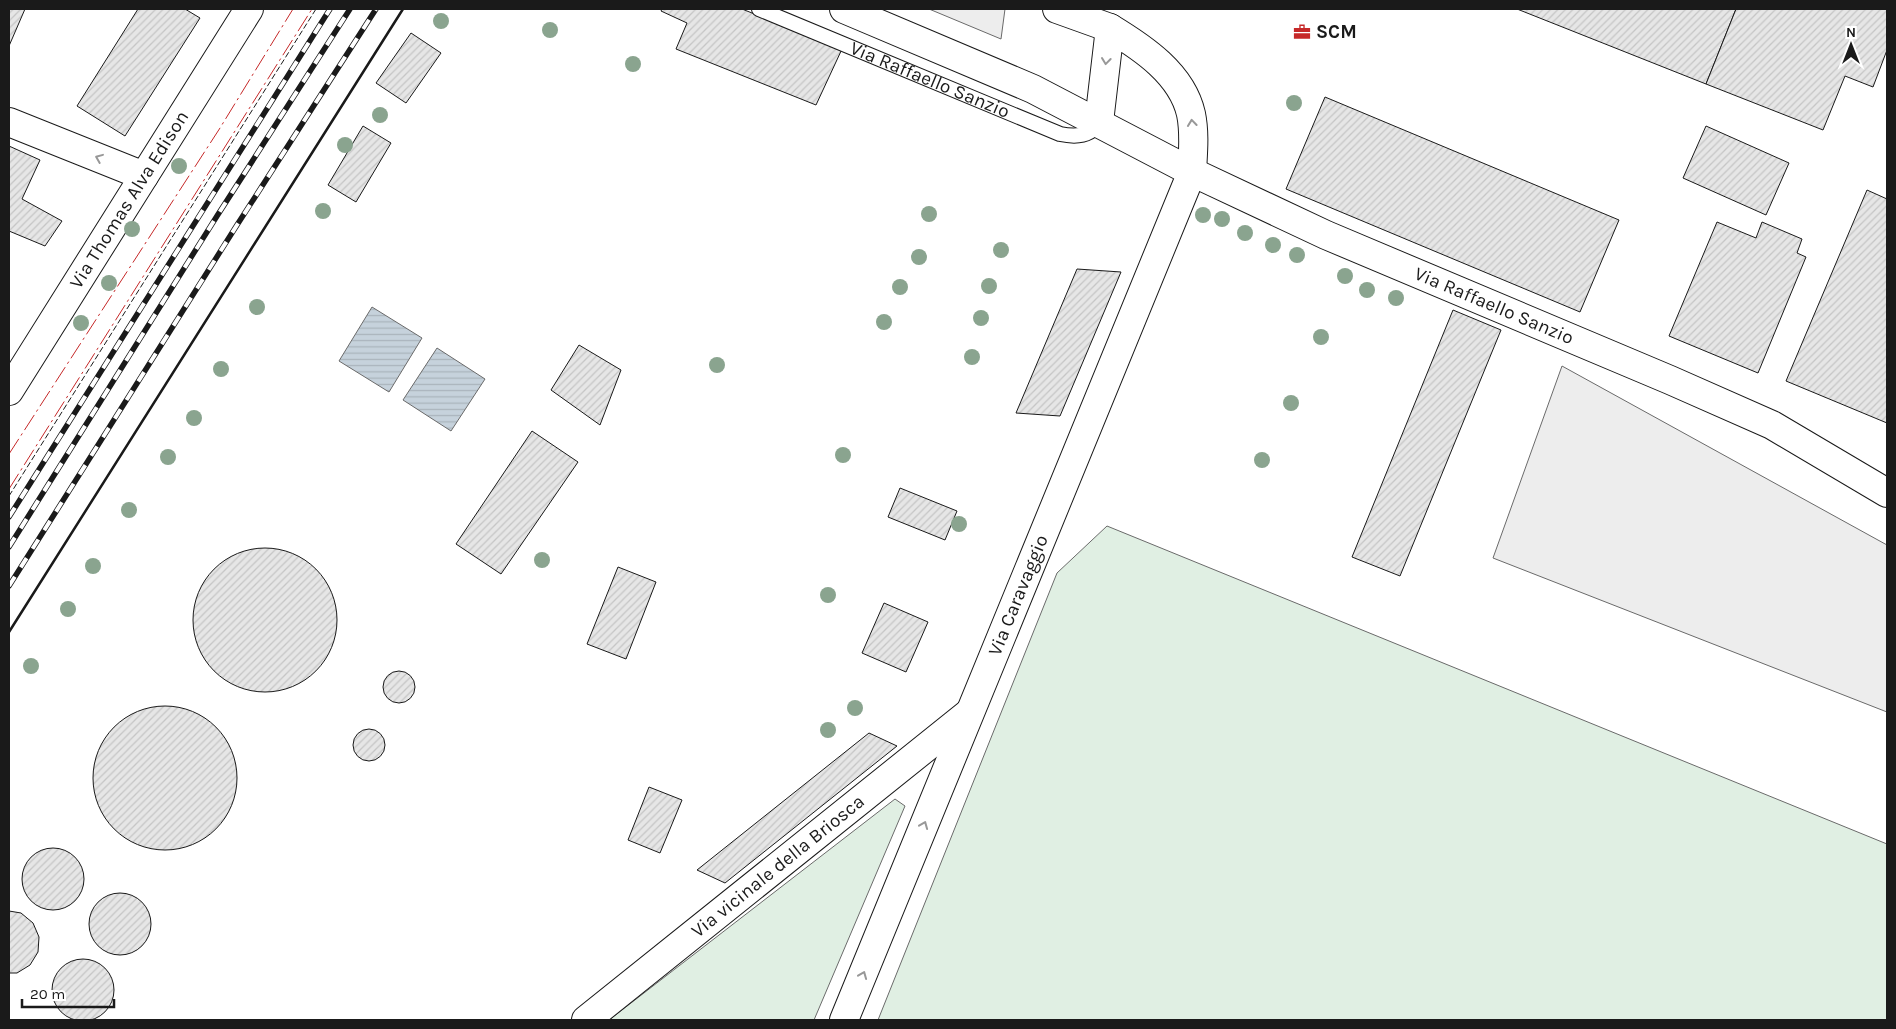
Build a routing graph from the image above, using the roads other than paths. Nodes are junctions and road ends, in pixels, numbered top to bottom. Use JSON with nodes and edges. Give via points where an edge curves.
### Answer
{"nodes":[{"id":1,"x":249,"y":9,"type":"edge"},
{"id":2,"x":760,"y":9,"type":"edge"},
{"id":3,"x":844,"y":9,"type":"edge"},
{"id":4,"x":1057,"y":9,"type":"edge"},
{"id":5,"x":1110,"y":28,"type":"junction"},
{"id":6,"x":9,"y":122,"type":"edge"},
{"id":7,"x":1099,"y":122,"type":"junction"},
{"id":8,"x":1192,"y":172,"type":"junction"},
{"id":9,"x":144,"y":176,"type":"junction"},
{"id":10,"x":9,"y":391,"type":"edge"},
{"id":11,"x":1887,"y":493,"type":"edge"},
{"id":12,"x":970,"y":712,"type":"junction"},
{"id":13,"x":586,"y":1020,"type":"edge"},
{"id":14,"x":844,"y":1020,"type":"edge"}],
"edges":[{"from":1,"to":9,"type":"street","name":"Via Thomas Alva Edison"},
{"from":2,"to":7,"type":"lane","name":"Via Raffaello Sanzio","via":[[1060,134],[1080,135],[1095,129]]},
{"from":3,"to":7,"type":"street","name":"Via Raffaello Sanzio","via":[[1034,89]]},
{"from":4,"to":5,"type":"street"},
{"from":5,"to":7,"type":"street","one_way":true},
{"from":8,"to":5,"type":"street","one_way":true,"via":[[1191,115],[1178,86],[1149,54]]},
{"from":9,"to":6,"type":"street","one_way":true},
{"from":7,"to":8,"type":"street","name":"Via Raffaello Sanzio"},
{"from":8,"to":11,"type":"street","name":"Via Raffaello Sanzio","via":[[1326,234],[1772,425]]},
{"from":8,"to":12,"type":"street","name":"Via Caravaggio"},
{"from":9,"to":10,"type":"street","name":"Via Thomas Alva Edison"},
{"from":12,"to":13,"type":"street","name":"Via vicinale della Briosca"},
{"from":14,"to":12,"type":"street","name":"Via Caravaggio","one_way":true}]}
